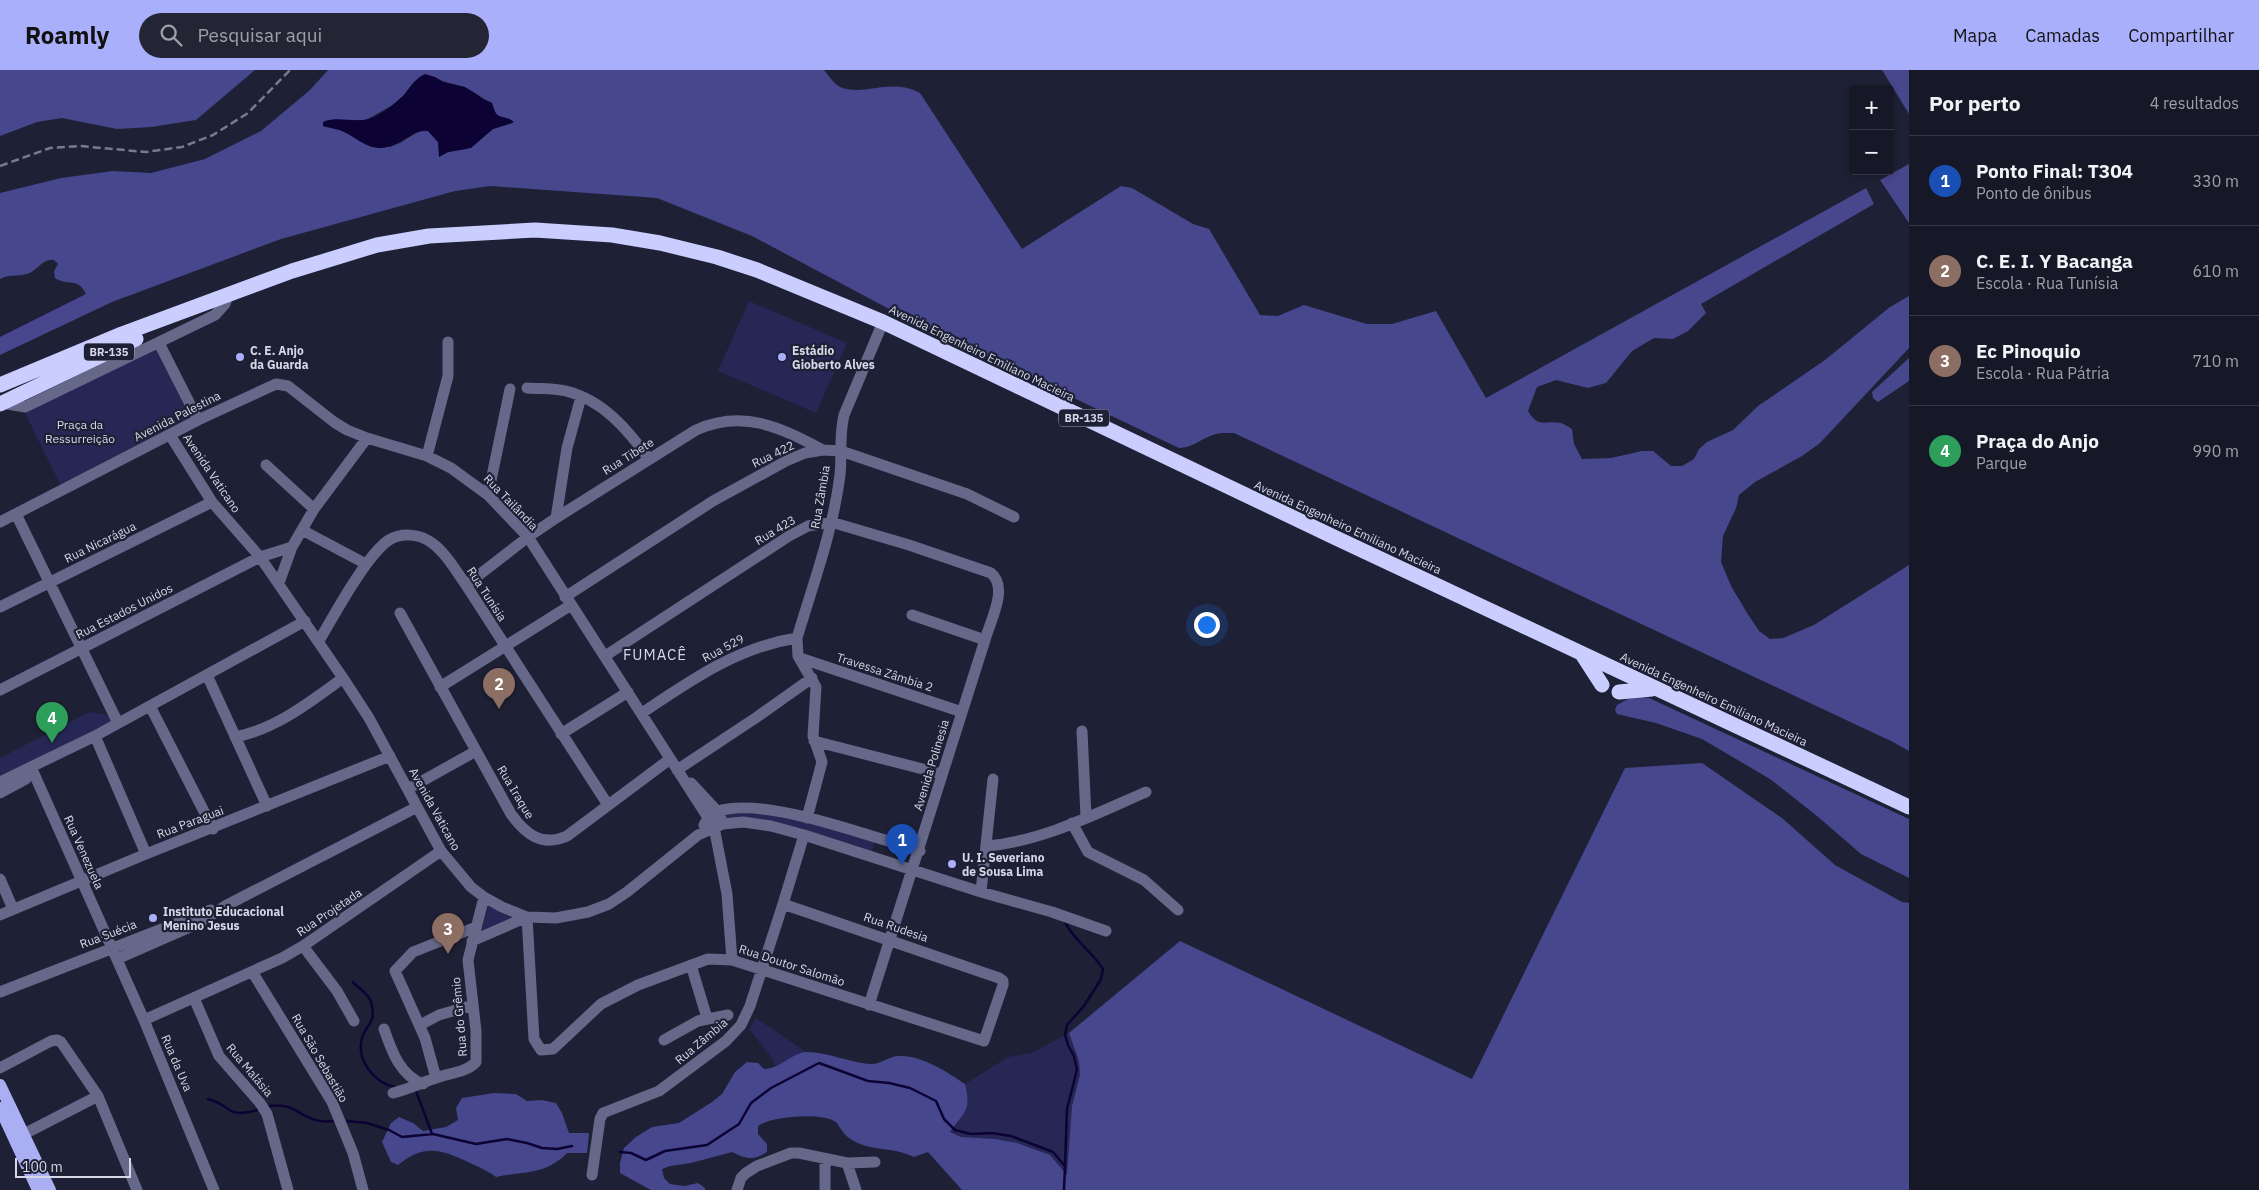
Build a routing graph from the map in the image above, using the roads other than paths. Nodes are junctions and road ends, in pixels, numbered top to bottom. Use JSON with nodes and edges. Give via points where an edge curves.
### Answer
{"nodes":[{"id":1,"x":223,"y":297,"type":"junction"},
{"id":2,"x":883,"y":322,"type":"junction"},
{"id":3,"x":448,"y":342,"type":"dead end"},
{"id":4,"x":160,"y":343,"type":"junction"},
{"id":5,"x":3,"y":379,"type":"edge"},
{"id":6,"x":288,"y":386,"type":"joint"},
{"id":7,"x":527,"y":388,"type":"dead end"},
{"id":8,"x":510,"y":389,"type":"dead end"},
{"id":9,"x":581,"y":397,"type":"junction"},
{"id":10,"x":1,"y":403,"type":"edge"},
{"id":11,"x":198,"y":420,"type":"junction"},
{"id":12,"x":170,"y":435,"type":"junction"},
{"id":13,"x":368,"y":438,"type":"junction"},
{"id":14,"x":823,"y":450,"type":"junction"},
{"id":15,"x":841,"y":451,"type":"junction"},
{"id":16,"x":427,"y":456,"type":"junction"},
{"id":17,"x":649,"y":459,"type":"junction"},
{"id":18,"x":266,"y":464,"type":"dead end"},
{"id":19,"x":488,"y":495,"type":"junction"},
{"id":20,"x":212,"y":502,"type":"junction"},
{"id":21,"x":314,"y":508,"type":"junction"},
{"id":22,"x":16,"y":514,"type":"junction"},
{"id":23,"x":556,"y":518,"type":"junction"},
{"id":24,"x":1014,"y":518,"type":"dead end"},
{"id":25,"x":0,"y":522,"type":"edge"},
{"id":26,"x":831,"y":522,"type":"junction"},
{"id":27,"x":302,"y":530,"type":"junction"},
{"id":28,"x":528,"y":537,"type":"junction"},
{"id":29,"x":292,"y":546,"type":"junction"},
{"id":30,"x":260,"y":558,"type":"junction"},
{"id":31,"x":366,"y":564,"type":"junction"},
{"id":32,"x":50,"y":582,"type":"junction"},
{"id":33,"x":279,"y":583,"type":"junction"},
{"id":34,"x":466,"y":585,"type":"junction"},
{"id":35,"x":1000,"y":591,"type":"joint"},
{"id":36,"x":568,"y":601,"type":"junction"},
{"id":37,"x":0,"y":607,"type":"edge"},
{"id":38,"x":400,"y":613,"type":"dead end"},
{"id":39,"x":912,"y":614,"type":"dead end"},
{"id":40,"x":305,"y":621,"type":"junction"},
{"id":41,"x":797,"y":638,"type":"junction"},
{"id":42,"x":985,"y":640,"type":"junction"},
{"id":43,"x":318,"y":641,"type":"junction"},
{"id":44,"x":505,"y":647,"type":"junction"},
{"id":45,"x":81,"y":648,"type":"junction"},
{"id":46,"x":1581,"y":653,"type":"junction"},
{"id":47,"x":604,"y":656,"type":"junction"},
{"id":48,"x":800,"y":658,"type":"junction"},
{"id":49,"x":207,"y":675,"type":"junction"},
{"id":50,"x":343,"y":678,"type":"junction"},
{"id":51,"x":812,"y":678,"type":"junction"},
{"id":52,"x":1602,"y":686,"type":"dead end"},
{"id":53,"x":440,"y":687,"type":"junction"},
{"id":54,"x":1656,"y":689,"type":"junction"},
{"id":55,"x":0,"y":690,"type":"edge"},
{"id":56,"x":628,"y":692,"type":"junction"},
{"id":57,"x":1619,"y":692,"type":"dead end"},
{"id":58,"x":150,"y":706,"type":"junction"},
{"id":59,"x":962,"y":712,"type":"junction"},
{"id":60,"x":642,"y":713,"type":"junction"},
{"id":61,"x":118,"y":723,"type":"junction"},
{"id":62,"x":1082,"y":731,"type":"dead end"},
{"id":63,"x":561,"y":734,"type":"junction"},
{"id":64,"x":95,"y":736,"type":"junction"},
{"id":65,"x":235,"y":737,"type":"junction"},
{"id":66,"x":814,"y":741,"type":"junction"},
{"id":67,"x":476,"y":751,"type":"junction"},
{"id":68,"x":390,"y":756,"type":"junction"},
{"id":69,"x":670,"y":759,"type":"junction"},
{"id":70,"x":31,"y":767,"type":"junction"},
{"id":71,"x":677,"y":770,"type":"junction"},
{"id":72,"x":942,"y":774,"type":"junction"},
{"id":73,"x":993,"y":779,"type":"dead end"},
{"id":74,"x":0,"y":782,"type":"edge"},
{"id":75,"x":408,"y":789,"type":"junction"},
{"id":76,"x":1146,"y":792,"type":"dead end"},
{"id":77,"x":0,"y":793,"type":"edge"},
{"id":78,"x":608,"y":805,"type":"junction"},
{"id":79,"x":267,"y":806,"type":"junction"},
{"id":80,"x":417,"y":807,"type":"junction"},
{"id":81,"x":1909,"y":807,"type":"edge"},
{"id":82,"x":718,"y":812,"type":"junction"},
{"id":83,"x":1086,"y":817,"type":"junction"},
{"id":84,"x":807,"y":818,"type":"junction"},
{"id":85,"x":715,"y":823,"type":"junction"},
{"id":86,"x":1072,"y":823,"type":"junction"},
{"id":87,"x":213,"y":829,"type":"junction"},
{"id":88,"x":804,"y":835,"type":"junction"},
{"id":89,"x":895,"y":844,"type":"junction"},
{"id":90,"x":987,"y":846,"type":"junction"},
{"id":91,"x":441,"y":851,"type":"junction"},
{"id":92,"x":920,"y":851,"type":"junction"},
{"id":93,"x":146,"y":854,"type":"junction"},
{"id":94,"x":890,"y":861,"type":"junction"},
{"id":95,"x":914,"y":869,"type":"junction"},
{"id":96,"x":0,"y":879,"type":"edge"},
{"id":97,"x":82,"y":880,"type":"junction"},
{"id":98,"x":981,"y":892,"type":"junction"},
{"id":99,"x":484,"y":897,"type":"junction"},
{"id":100,"x":783,"y":904,"type":"junction"},
{"id":101,"x":227,"y":905,"type":"junction"},
{"id":102,"x":13,"y":909,"type":"junction"},
{"id":103,"x":1178,"y":910,"type":"dead end"},
{"id":104,"x":0,"y":915,"type":"edge"},
{"id":105,"x":527,"y":917,"type":"junction"},
{"id":106,"x":476,"y":927,"type":"junction"},
{"id":107,"x":1106,"y":931,"type":"dead end"},
{"id":108,"x":891,"y":939,"type":"junction"},
{"id":109,"x":472,"y":941,"type":"junction"},
{"id":110,"x":303,"y":946,"type":"junction"},
{"id":111,"x":111,"y":948,"type":"junction"},
{"id":112,"x":117,"y":959,"type":"junction"},
{"id":113,"x":732,"y":960,"type":"junction"},
{"id":114,"x":691,"y":964,"type":"junction"},
{"id":115,"x":760,"y":969,"type":"junction"},
{"id":116,"x":253,"y":973,"type":"junction"},
{"id":117,"x":0,"y":992,"type":"edge"},
{"id":118,"x":194,"y":998,"type":"junction"},
{"id":119,"x":474,"y":1005,"type":"junction"},
{"id":120,"x":870,"y":1005,"type":"junction"},
{"id":121,"x":728,"y":1015,"type":"dead end"},
{"id":122,"x":707,"y":1018,"type":"junction"},
{"id":123,"x":144,"y":1020,"type":"junction"},
{"id":124,"x":354,"y":1021,"type":"dead end"},
{"id":125,"x":420,"y":1025,"type":"junction"},
{"id":126,"x":384,"y":1029,"type":"dead end"},
{"id":127,"x":664,"y":1040,"type":"dead end"},
{"id":128,"x":981,"y":1041,"type":"joint"},
{"id":129,"x":0,"y":1068,"type":"edge"},
{"id":130,"x":436,"y":1078,"type":"junction"},
{"id":131,"x":423,"y":1084,"type":"junction"},
{"id":132,"x":0,"y":1085,"type":"edge"},
{"id":133,"x":393,"y":1093,"type":"dead end"},
{"id":134,"x":98,"y":1096,"type":"junction"},
{"id":135,"x":0,"y":1108,"type":"edge"},
{"id":136,"x":24,"y":1134,"type":"junction"},
{"id":137,"x":825,"y":1159,"type":"junction"},
{"id":138,"x":875,"y":1162,"type":"dead end"},
{"id":139,"x":847,"y":1163,"type":"junction"},
{"id":140,"x":592,"y":1175,"type":"dead end"},
{"id":141,"x":38,"y":1190,"type":"edge"},
{"id":142,"x":50,"y":1190,"type":"edge"},
{"id":143,"x":137,"y":1190,"type":"edge"},
{"id":144,"x":214,"y":1190,"type":"edge"},
{"id":145,"x":288,"y":1190,"type":"edge"},
{"id":146,"x":363,"y":1190,"type":"edge"},
{"id":147,"x":738,"y":1190,"type":"edge"},
{"id":148,"x":825,"y":1190,"type":"edge"},
{"id":149,"x":856,"y":1190,"type":"edge"}],
"edges":[{"from":1,"to":2,"type":"highway","name":"Avenida Engenheiro Emiliano Macieira","number":"BR-135","via":[[332,257],[377,245],[429,236],[534,230],[660,243],[717,257]]},
{"from":1,"to":4,"type":"street","via":[[225,304],[215,316]]},
{"from":1,"to":5,"type":"highway","number":"BR-135"},
{"from":1,"to":10,"type":"highway","number":"BR-135"},
{"from":2,"to":15,"type":"street","name":"Rua Zâmbia","via":[[844,415]]},
{"from":2,"to":46,"type":"highway","name":"Avenida Engenheiro Emiliano Macieira","number":"BR-135"},
{"from":3,"to":16,"type":"street","via":[[448,376]]},
{"from":4,"to":10,"type":"street","via":[[25,406]]},
{"from":4,"to":11,"type":"street"},
{"from":5,"to":10,"type":"highway","via":[[10,391]]},
{"from":6,"to":11,"type":"street","name":"Avenida Palestina","via":[[271,384]]},
{"from":6,"to":13,"type":"street","name":"Rua Tailândia","via":[[334,422]]},
{"from":7,"to":9,"type":"street","via":[[567,391]]},
{"from":8,"to":19,"type":"street"},
{"from":9,"to":17,"type":"street","via":[[618,419]]},
{"from":9,"to":23,"type":"street","via":[[567,448]]},
{"from":11,"to":12,"type":"street","name":"Avenida Palestina"},
{"from":12,"to":20,"type":"street","name":"Avenida Vaticano"},
{"from":12,"to":22,"type":"street","name":"Avenida Palestina"},
{"from":13,"to":16,"type":"street","name":"Rua Tailândia"},
{"from":13,"to":21,"type":"street"},
{"from":14,"to":15,"type":"street","name":"Rua 422"},
{"from":14,"to":17,"type":"street","name":"Rua Tibete","via":[[773,426],[736,420],[711,423]]},
{"from":14,"to":36,"type":"street","name":"Rua 422","via":[[786,461],[713,501]]},
{"from":15,"to":24,"type":"street","name":"Rua 422","via":[[959,491]]},
{"from":15,"to":26,"type":"street","name":"Rua Zâmbia"},
{"from":16,"to":19,"type":"street","name":"Rua Tailândia","via":[[451,468]]},
{"from":17,"to":23,"type":"street","name":"Rua Tibete"},
{"from":18,"to":21,"type":"street"},
{"from":19,"to":28,"type":"street","name":"Rua Tailândia"},
{"from":20,"to":30,"type":"street","name":"Avenida Vaticano"},
{"from":20,"to":32,"type":"street","name":"Rua Nicarágua"},
{"from":21,"to":27,"type":"street"},
{"from":22,"to":25,"type":"street","name":"Avenida Palestina"},
{"from":22,"to":32,"type":"street"},
{"from":23,"to":28,"type":"street","name":"Rua Tibete"},
{"from":26,"to":35,"type":"street","name":"Rua 423","via":[[991,573],[997,579]]},
{"from":26,"to":41,"type":"street","name":"Rua Zâmbia"},
{"from":26,"to":47,"type":"street","name":"Rua 423","via":[[808,526],[789,536]]},
{"from":27,"to":29,"type":"street"},
{"from":27,"to":31,"type":"street"},
{"from":28,"to":34,"type":"street","name":"Rua Tibete"},
{"from":28,"to":36,"type":"street","name":"Rua Tailândia"},
{"from":29,"to":30,"type":"street","name":"Rua Estados Unidos"},
{"from":29,"to":33,"type":"street"},
{"from":30,"to":33,"type":"street","name":"Avenida Vaticano"},
{"from":30,"to":45,"type":"street","name":"Rua Estados Unidos"},
{"from":31,"to":34,"type":"street","name":"Rua Tunísia","via":[[389,540],[413,535],[438,548]]},
{"from":31,"to":43,"type":"street","name":"Rua Tunísia"},
{"from":32,"to":37,"type":"street","name":"Rua Nicarágua"},
{"from":32,"to":45,"type":"street"},
{"from":33,"to":40,"type":"street","name":"Avenida Vaticano"},
{"from":34,"to":44,"type":"street","name":"Rua Tunísia"},
{"from":35,"to":42,"type":"street","name":"Avenida Polinesia"},
{"from":36,"to":44,"type":"street","name":"Rua 422"},
{"from":36,"to":47,"type":"street","name":"Rua Tailândia"},
{"from":38,"to":53,"type":"street","name":"Rua Iraque"},
{"from":39,"to":42,"type":"street"},
{"from":40,"to":43,"type":"street","name":"Avenida Vaticano"},
{"from":40,"to":49,"type":"street"},
{"from":41,"to":48,"type":"street","name":"Rua Zâmbia"},
{"from":41,"to":60,"type":"street","name":"Rua 529","via":[[769,643],[736,655]]},
{"from":42,"to":59,"type":"street","name":"Avenida Polinesia"},
{"from":43,"to":50,"type":"street","name":"Avenida Vaticano"},
{"from":44,"to":53,"type":"street","name":"Rua 422"},
{"from":44,"to":63,"type":"street","name":"Rua Tunísia"},
{"from":45,"to":55,"type":"street","name":"Rua Estados Unidos"},
{"from":45,"to":61,"type":"street"},
{"from":46,"to":52,"type":"highway"},
{"from":46,"to":54,"type":"highway","name":"Avenida Engenheiro Emiliano Macieira","number":"BR-135"},
{"from":47,"to":56,"type":"street","name":"Rua Tailândia"},
{"from":48,"to":51,"type":"street","name":"Rua Zâmbia"},
{"from":48,"to":59,"type":"street","name":"Travessa Zâmbia 2"},
{"from":49,"to":58,"type":"street"},
{"from":49,"to":65,"type":"street"},
{"from":50,"to":65,"type":"street","via":[[278,722]]},
{"from":50,"to":68,"type":"street","name":"Avenida Vaticano"},
{"from":51,"to":66,"type":"street","name":"Rua Zâmbia","via":[[816,694]]},
{"from":51,"to":71,"type":"street"},
{"from":53,"to":67,"type":"street","name":"Rua Iraque"},
{"from":54,"to":57,"type":"highway"},
{"from":54,"to":81,"type":"highway","name":"Avenida Engenheiro Emiliano Macieira","number":"BR-135"},
{"from":56,"to":60,"type":"street","name":"Rua Tailândia"},
{"from":56,"to":63,"type":"street"},
{"from":58,"to":61,"type":"street"},
{"from":58,"to":87,"type":"street"},
{"from":59,"to":72,"type":"street","name":"Avenida Polinesia"},
{"from":60,"to":69,"type":"street","name":"Rua Tailândia"},
{"from":61,"to":64,"type":"street"},
{"from":62,"to":83,"type":"street"},
{"from":63,"to":78,"type":"street","name":"Rua Tunísia"},
{"from":64,"to":70,"type":"street"},
{"from":64,"to":93,"type":"street"},
{"from":65,"to":79,"type":"street"},
{"from":66,"to":72,"type":"street"},
{"from":66,"to":84,"type":"street","name":"Rua Zâmbia","via":[[822,762]]},
{"from":67,"to":75,"type":"street"},
{"from":67,"to":78,"type":"street","name":"Rua Iraque","via":[[511,814],[526,833],[535,838],[550,841],[567,836]]},
{"from":68,"to":75,"type":"street","name":"Avenida Vaticano"},
{"from":68,"to":79,"type":"street","name":"Rua Paraguai"},
{"from":69,"to":71,"type":"street","name":"Rua Tailândia"},
{"from":69,"to":78,"type":"street","name":"Rua Iraque"},
{"from":70,"to":74,"type":"street"},
{"from":70,"to":77,"type":"street","via":[[26,779]]},
{"from":70,"to":97,"type":"street","name":"Rua Venezuela"},
{"from":71,"to":82,"type":"street","name":"Rua Tailândia"},
{"from":71,"to":85,"type":"street","name":"Rua Tailândia"},
{"from":72,"to":92,"type":"street","name":"Avenida Polinesia"},
{"from":73,"to":90,"type":"street"},
{"from":75,"to":80,"type":"street","name":"Avenida Vaticano"},
{"from":76,"to":83,"type":"street"},
{"from":79,"to":87,"type":"street","name":"Rua Paraguai"},
{"from":80,"to":91,"type":"street","name":"Avenida Vaticano"},
{"from":80,"to":101,"type":"street","name":"Rua Suécia"},
{"from":82,"to":84,"type":"street","name":"Avenida Vaticano","via":[[738,808]]},
{"from":82,"to":85,"type":"street","name":"Avenida Vaticano"},
{"from":83,"to":86,"type":"street"},
{"from":84,"to":89,"type":"street","name":"Avenida Vaticano"},
{"from":85,"to":88,"type":"street","name":"Avenida Vaticano","via":[[754,823]]},
{"from":85,"to":105,"type":"street","name":"Avenida Vaticano","via":[[609,904],[573,916]]},
{"from":85,"to":113,"type":"street","via":[[727,894]]},
{"from":86,"to":90,"type":"street","via":[[1028,840]]},
{"from":86,"to":103,"type":"street","via":[[1088,852],[1144,880]]},
{"from":87,"to":93,"type":"street","name":"Rua Paraguai"},
{"from":88,"to":94,"type":"street","name":"Avenida Vaticano"},
{"from":88,"to":100,"type":"street","name":"Rua Zâmbia"},
{"from":89,"to":92,"type":"street","name":"Avenida Vaticano"},
{"from":89,"to":94,"type":"street"},
{"from":90,"to":98,"type":"street"},
{"from":91,"to":99,"type":"street","name":"Avenida Vaticano"},
{"from":91,"to":110,"type":"street","name":"Rua Projetada"},
{"from":92,"to":95,"type":"street","name":"Avenida Polinesia"},
{"from":93,"to":97,"type":"street","name":"Rua Paraguai"},
{"from":94,"to":95,"type":"street","name":"Avenida Vaticano"},
{"from":95,"to":98,"type":"street","name":"Avenida Vaticano"},
{"from":95,"to":108,"type":"street","name":"Avenida Polinesia"},
{"from":96,"to":102,"type":"street"},
{"from":97,"to":102,"type":"street","name":"Rua Paraguai"},
{"from":97,"to":111,"type":"street","name":"Rua Venezuela"},
{"from":98,"to":107,"type":"street","name":"Avenida Vaticano"},
{"from":99,"to":105,"type":"street","name":"Avenida Vaticano"},
{"from":99,"to":106,"type":"street","name":"Rua do Grêmio"},
{"from":100,"to":108,"type":"street","name":"Rua Rudesia"},
{"from":100,"to":115,"type":"street","name":"Rua Zâmbia"},
{"from":101,"to":111,"type":"street","name":"Rua Suécia"},
{"from":101,"to":112,"type":"street","name":"Rua Suécia","via":[[197,924]]},
{"from":102,"to":104,"type":"street","name":"Rua Paraguai"},
{"from":105,"to":109,"type":"street"},
{"from":105,"to":114,"type":"street","name":"Rua Doutor Salomão","via":[[534,1039],[541,1050],[552,1049],[589,1014],[617,995]]},
{"from":106,"to":109,"type":"street","name":"Rua do Grêmio"},
{"from":106,"to":125,"type":"street","via":[[413,952],[395,970]]},
{"from":108,"to":120,"type":"street","name":"Avenida Polinesia"},
{"from":108,"to":128,"type":"street","name":"Rua Rudesia","via":[[1003,982],[986,1037]]},
{"from":109,"to":119,"type":"street","name":"Rua do Grêmio","via":[[468,968]]},
{"from":110,"to":116,"type":"street","name":"Rua Projetada"},
{"from":110,"to":124,"type":"street","via":[[337,991]]},
{"from":111,"to":112,"type":"street","name":"Rua da Uva"},
{"from":111,"to":117,"type":"street","name":"Rua Suécia"},
{"from":112,"to":123,"type":"street","name":"Rua da Uva"},
{"from":113,"to":114,"type":"street","name":"Rua Doutor Salomão","via":[[708,959]]},
{"from":113,"to":115,"type":"street","name":"Rua Doutor Salomão"},
{"from":114,"to":122,"type":"street"},
{"from":115,"to":120,"type":"street","name":"Rua Doutor Salomão"},
{"from":115,"to":140,"type":"street","name":"Rua Zâmbia","via":[[746,1017],[736,1032],[659,1091],[606,1111],[600,1119]]},
{"from":116,"to":118,"type":"street","name":"Rua Projetada"},
{"from":116,"to":146,"type":"street","name":"Rua São Sebastião","via":[[332,1102],[353,1153]]},
{"from":118,"to":123,"type":"street","name":"Rua Projetada"},
{"from":118,"to":145,"type":"street","name":"Rua Malásia","via":[[219,1056],[264,1108]]},
{"from":119,"to":125,"type":"street","via":[[439,1015]]},
{"from":119,"to":130,"type":"street","name":"Rua do Grêmio","via":[[476,1062]]},
{"from":120,"to":128,"type":"street","name":"Rua Doutor Salomão"},
{"from":121,"to":122,"type":"street"},
{"from":122,"to":127,"type":"street"},
{"from":123,"to":144,"type":"street","name":"Rua da Uva"},
{"from":125,"to":130,"type":"street"},
{"from":126,"to":131,"type":"street","via":[[403,1070]]},
{"from":129,"to":134,"type":"street","via":[[57,1040],[69,1051]]},
{"from":130,"to":131,"type":"street","name":"Rua do Grêmio"},
{"from":131,"to":133,"type":"street","name":"Rua do Grêmio"},
{"from":132,"to":136,"type":"main road"},
{"from":134,"to":136,"type":"street"},
{"from":134,"to":143,"type":"street"},
{"from":135,"to":141,"type":"main road"},
{"from":136,"to":142,"type":"main road"},
{"from":137,"to":139,"type":"street"},
{"from":137,"to":147,"type":"street","via":[[799,1153],[757,1166],[741,1178]]},
{"from":137,"to":148,"type":"street"},
{"from":138,"to":139,"type":"street"},
{"from":139,"to":149,"type":"street"}]}
